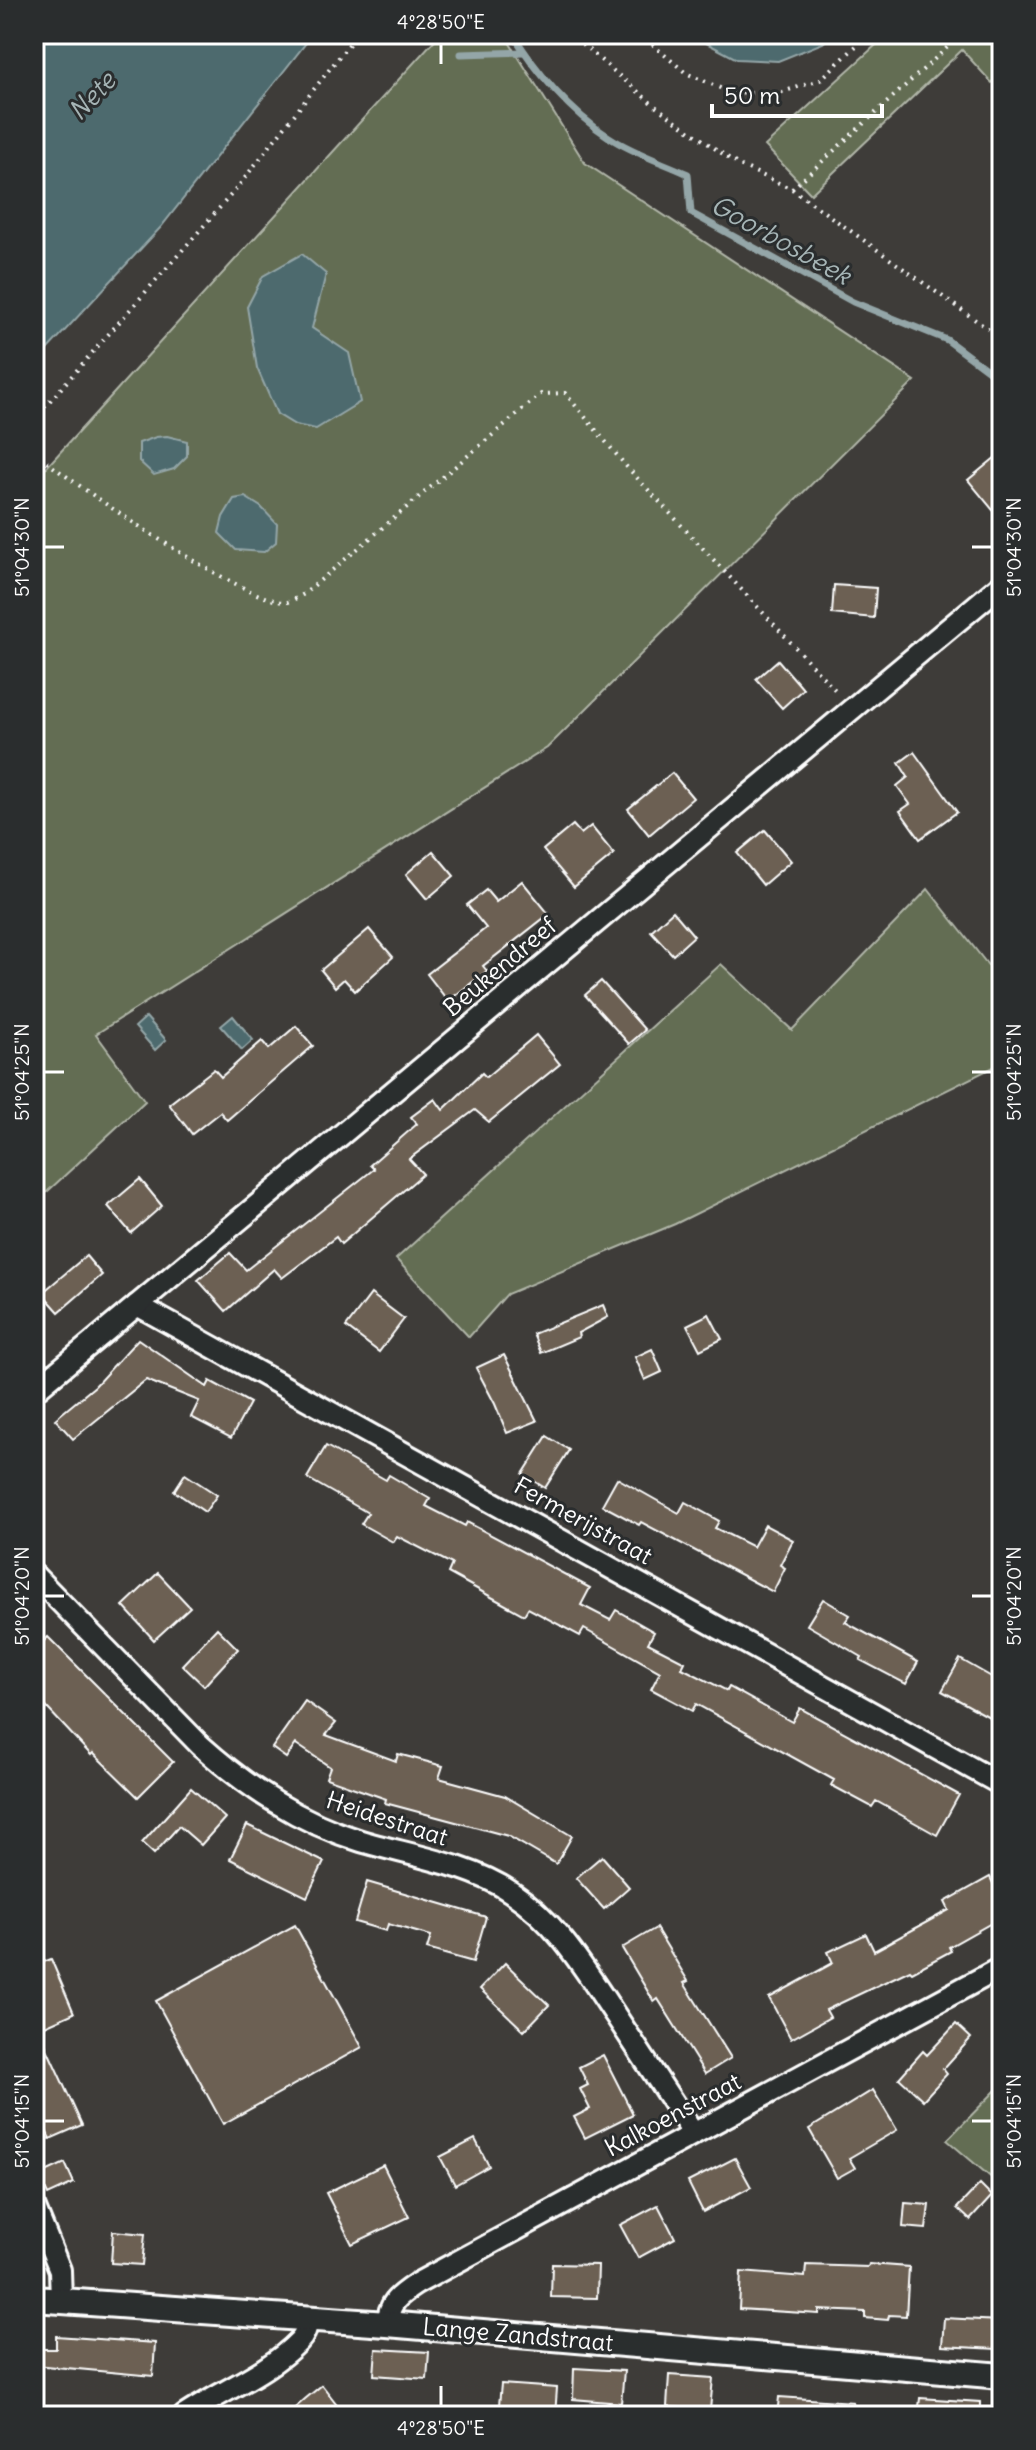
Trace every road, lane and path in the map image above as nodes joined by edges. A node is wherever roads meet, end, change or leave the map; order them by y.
1 (357, 34) edge
2 (570, 34) edge
3 (640, 34) edge
4 (869, 34) edge
5 (962, 34) edge
6 (792, 189) junction
7 (1002, 339) edge
8 (34, 419) edge
9 (34, 452) edge
10 (1002, 584) edge
11 (853, 710) junction
12 (137, 1305) junction
13 (34, 1391) edge
14 (34, 1575) edge
15 (1002, 1785) edge
16 (1002, 1967) edge
17 (693, 2133) junction
18 (34, 2206) edge
19 (34, 2299) edge
20 (61, 2301) junction
21 (308, 2319) junction
22 (387, 2324) junction
23 (1002, 2376) edge
24 (184, 2416) edge

1 - 8 path
2 - 6 path
3 - 4 path
5 - 6 path
6 - 7 path
9 - 11 path
10 - 11 street, Beukendreef
11 - 12 street, Beukendreef
12 - 13 street, Beukendreef
12 - 15 street, Fermerijstraat
14 - 17 street, Heidestraat
16 - 17 street, Kalkoenstraat
17 - 22 street, Kalkoenstraat
18 - 20 street
19 - 20 street, Lange Zandstraat
20 - 21 street, Lange Zandstraat
21 - 22 street, Lange Zandstraat
21 - 24 street
22 - 23 street, Lange Zandstraat

